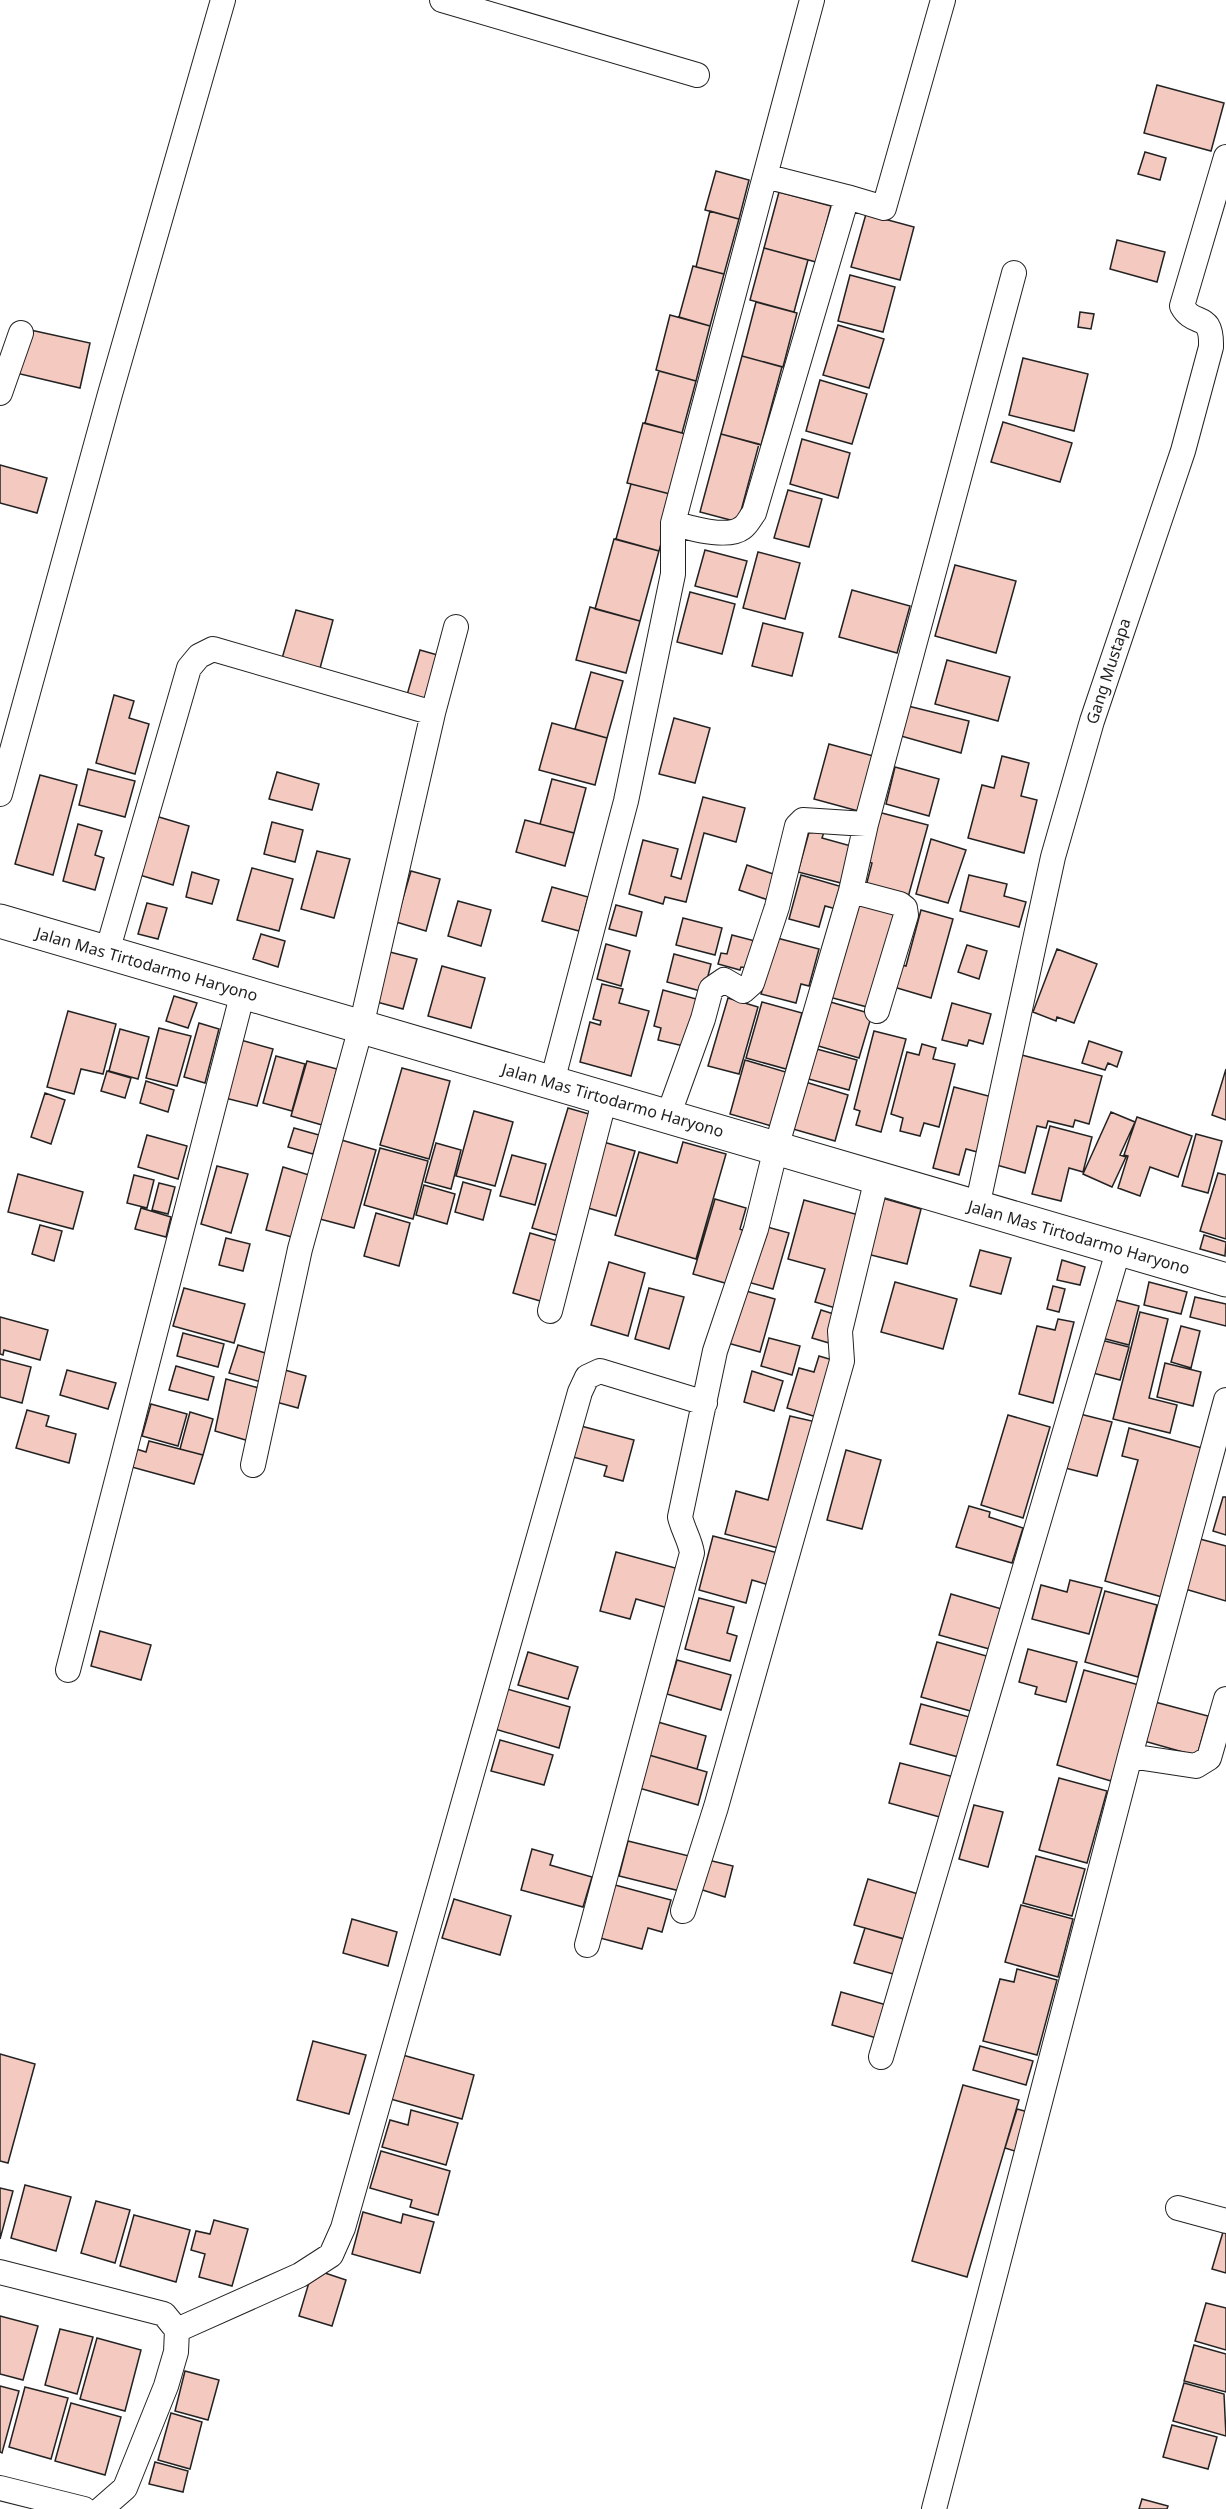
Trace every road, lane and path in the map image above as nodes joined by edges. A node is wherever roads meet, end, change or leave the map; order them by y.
1 (223, 0) edge
2 (442, 0) edge
3 (812, 0) edge
4 (943, 0) edge
5 (697, 75) dead end
6 (1226, 157) edge
7 (765, 176) junction
8 (847, 197) junction
9 (1014, 273) dead end
10 (21, 333) dead end
11 (0, 393) edge
12 (673, 523) junction
13 (456, 627) dead end
14 (433, 713) junction
15 (0, 794) edge
16 (866, 825) junction
17 (851, 891) junction
18 (0, 921) edge
19 (107, 952) junction
20 (243, 992) junction
21 (877, 1011) dead end
22 (361, 1027) junction
23 (552, 1082) junction
24 (605, 1098) junction
25 (668, 1116) junction
26 (776, 1148) junction
27 (877, 1178) junction
28 (977, 1207) junction
29 (1119, 1248) junction
30 (1226, 1280) edge
31 (550, 1311) dead end
32 (1226, 1400) edge
33 (705, 1403) junction
34 (253, 1465) dead end
35 (68, 1670) dead end
36 (1226, 1699) edge
37 (1130, 1756) junction
38 (683, 1911) dead end
39 (587, 1945) dead end
40 (881, 2057) dead end
41 (1178, 2208) dead end
42 (1226, 2221) edge
43 (0, 2272) edge
44 (177, 2330) junction
45 (0, 2488) edge
46 (84, 2509) edge
47 (101, 2509) edge
48 (934, 2509) edge

1 - 15 street
2 - 5 street
3 - 7 street
4 - 8 street
6 - 28 street, Gang Mustapa
7 - 8 street
7 - 12 street
8 - 12 street
9 - 16 street
10 - 11 street
12 - 23 street
13 - 14 street
14 - 19 street
14 - 22 street
16 - 17 street
16 - 25 street
17 - 21 street
17 - 26 street
18 - 19 street, Jalan Mas Tirtodarmo Haryono
19 - 20 street, Jalan Mas Tirtodarmo Haryono
20 - 22 street, Jalan Mas Tirtodarmo Haryono
20 - 35 street
22 - 23 street, Jalan Mas Tirtodarmo Haryono
22 - 34 street
23 - 24 street, Jalan Mas Tirtodarmo Haryono
24 - 25 street, Jalan Mas Tirtodarmo Haryono
24 - 31 street
25 - 26 street, Jalan Mas Tirtodarmo Haryono
26 - 27 street, Jalan Mas Tirtodarmo Haryono
26 - 33 street
27 - 28 street, Jalan Mas Tirtodarmo Haryono
27 - 38 street
28 - 29 street, Jalan Mas Tirtodarmo Haryono
29 - 30 street, Jalan Mas Tirtodarmo Haryono
29 - 40 street
32 - 37 street
33 - 39 street
33 - 44 street
36 - 37 street
37 - 48 street
41 - 42 street
43 - 44 street
44 - 47 street
45 - 46 street

